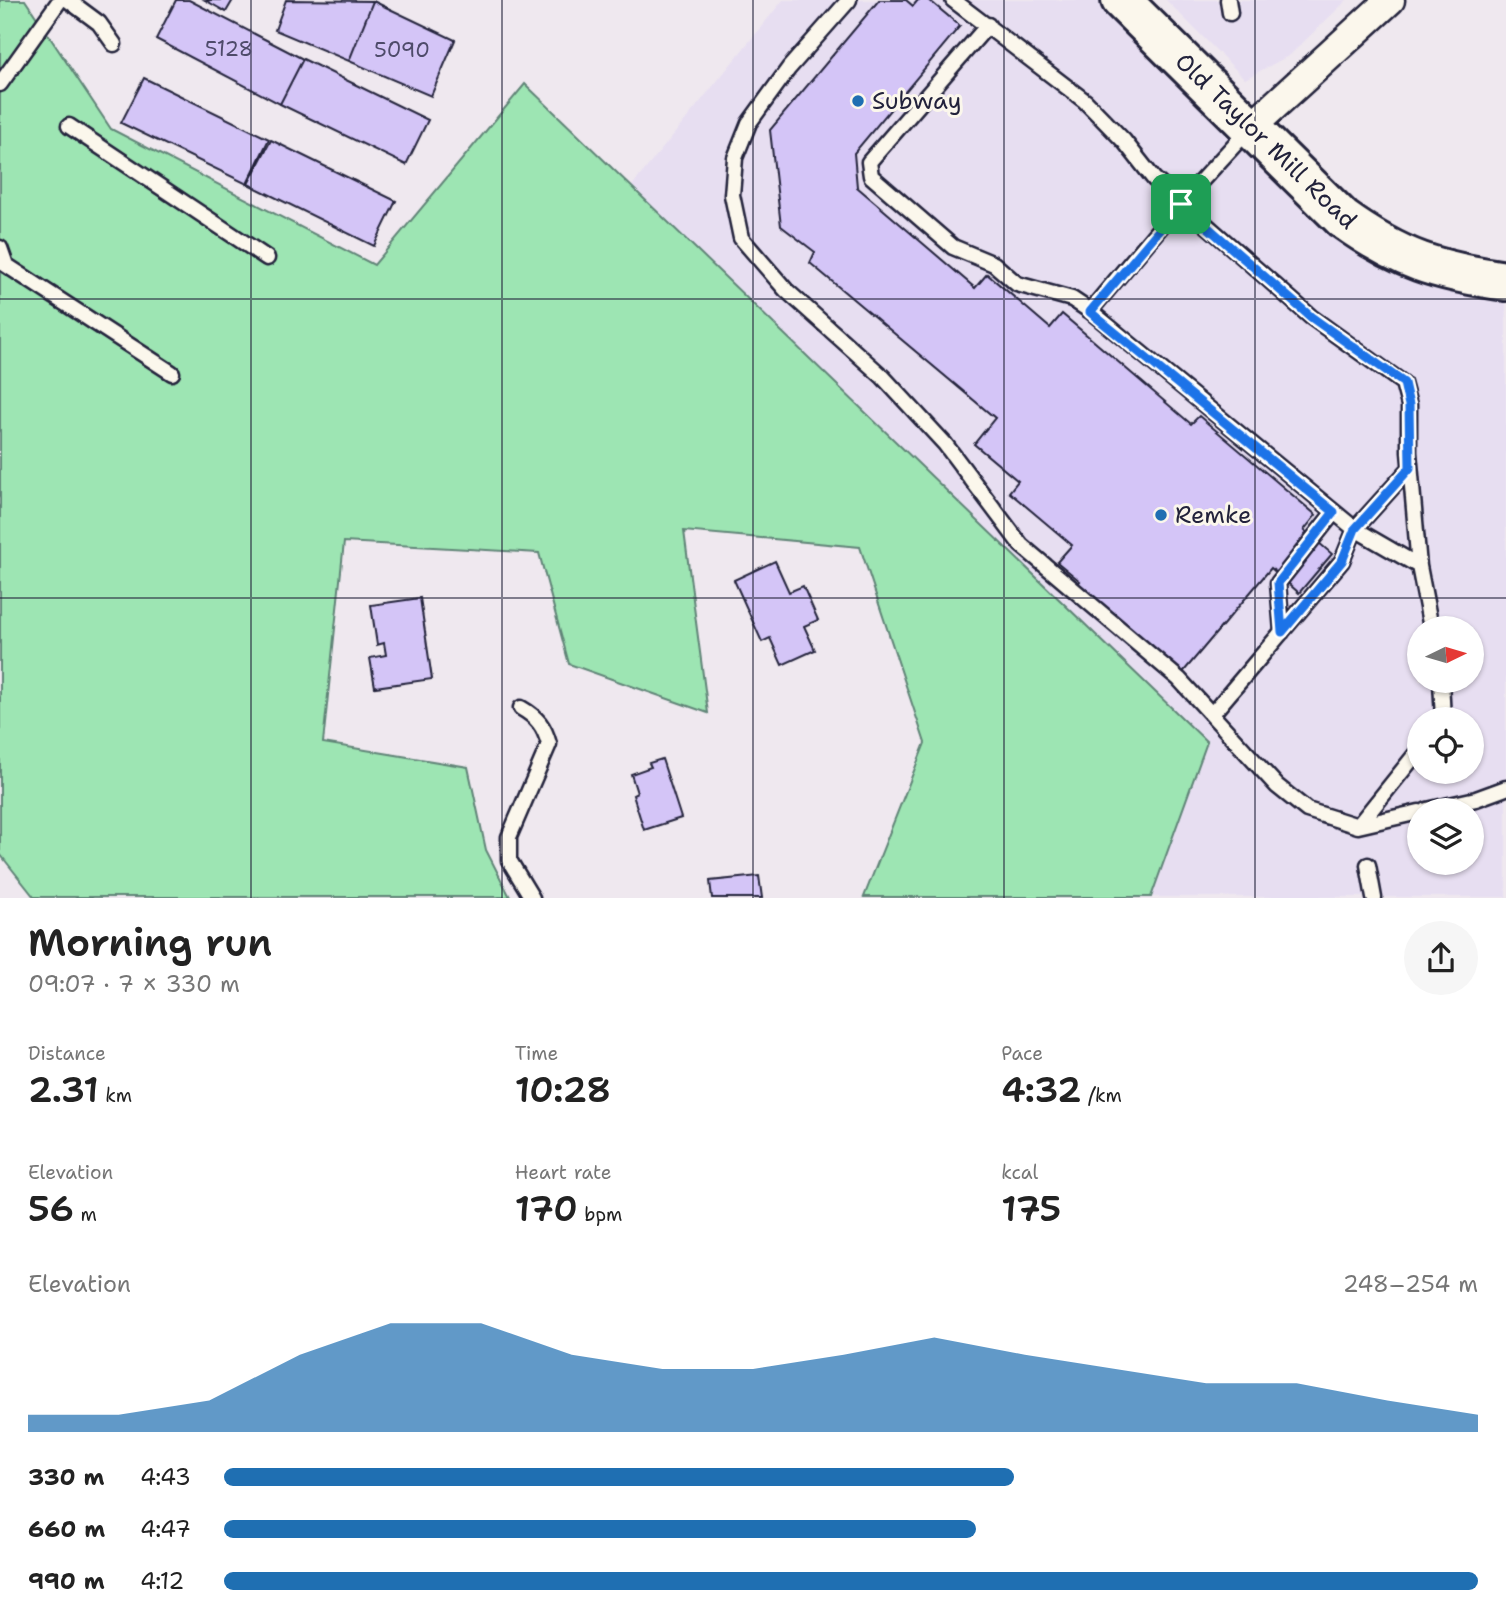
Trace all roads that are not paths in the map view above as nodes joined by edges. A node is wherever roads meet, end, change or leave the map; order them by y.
1 (60, 0) edge
2 (68, 0) edge
3 (849, 0) edge
4 (953, 0) edge
5 (1121, 0) edge
6 (1390, 0) edge
7 (988, 25) junction
8 (114, 44) dead end
9 (0, 85) edge
10 (69, 126) dead end
11 (1251, 127) junction
12 (1181, 204) junction
13 (0, 248) edge
14 (267, 258) dead end
15 (1506, 281) edge
16 (1090, 312) junction
17 (172, 373) dead end
18 (1410, 468) junction
19 (1334, 512) junction
20 (1355, 529) junction
21 (1419, 566) junction
22 (1429, 616) edge
23 (1282, 632) junction
24 (521, 708) dead end
25 (1212, 714) junction
26 (1407, 765) edge
27 (1506, 788) edge
28 (1479, 798) edge
29 (1407, 815) edge
30 (1359, 826) junction
31 (1368, 865) dead end
32 (532, 898) edge
33 (1374, 898) edge

1 - 9 lane
2 - 8 lane
3 - 25 lane
4 - 7 lane
5 - 11 street, Old Taylor Mill Road
6 - 11 street
7 - 12 lane
7 - 16 lane
10 - 14 lane
11 - 12 lane
11 - 15 street, Old Taylor Mill Road
12 - 16 lane
12 - 18 lane
13 - 17 lane
16 - 19 lane
18 - 20 lane
18 - 21 lane
19 - 20 lane
19 - 23 lane
20 - 21 lane
20 - 23 lane
21 - 22 lane
23 - 25 lane
24 - 32 lane
25 - 30 lane
26 - 30 lane
27 - 28 lane
29 - 30 lane
31 - 33 lane

